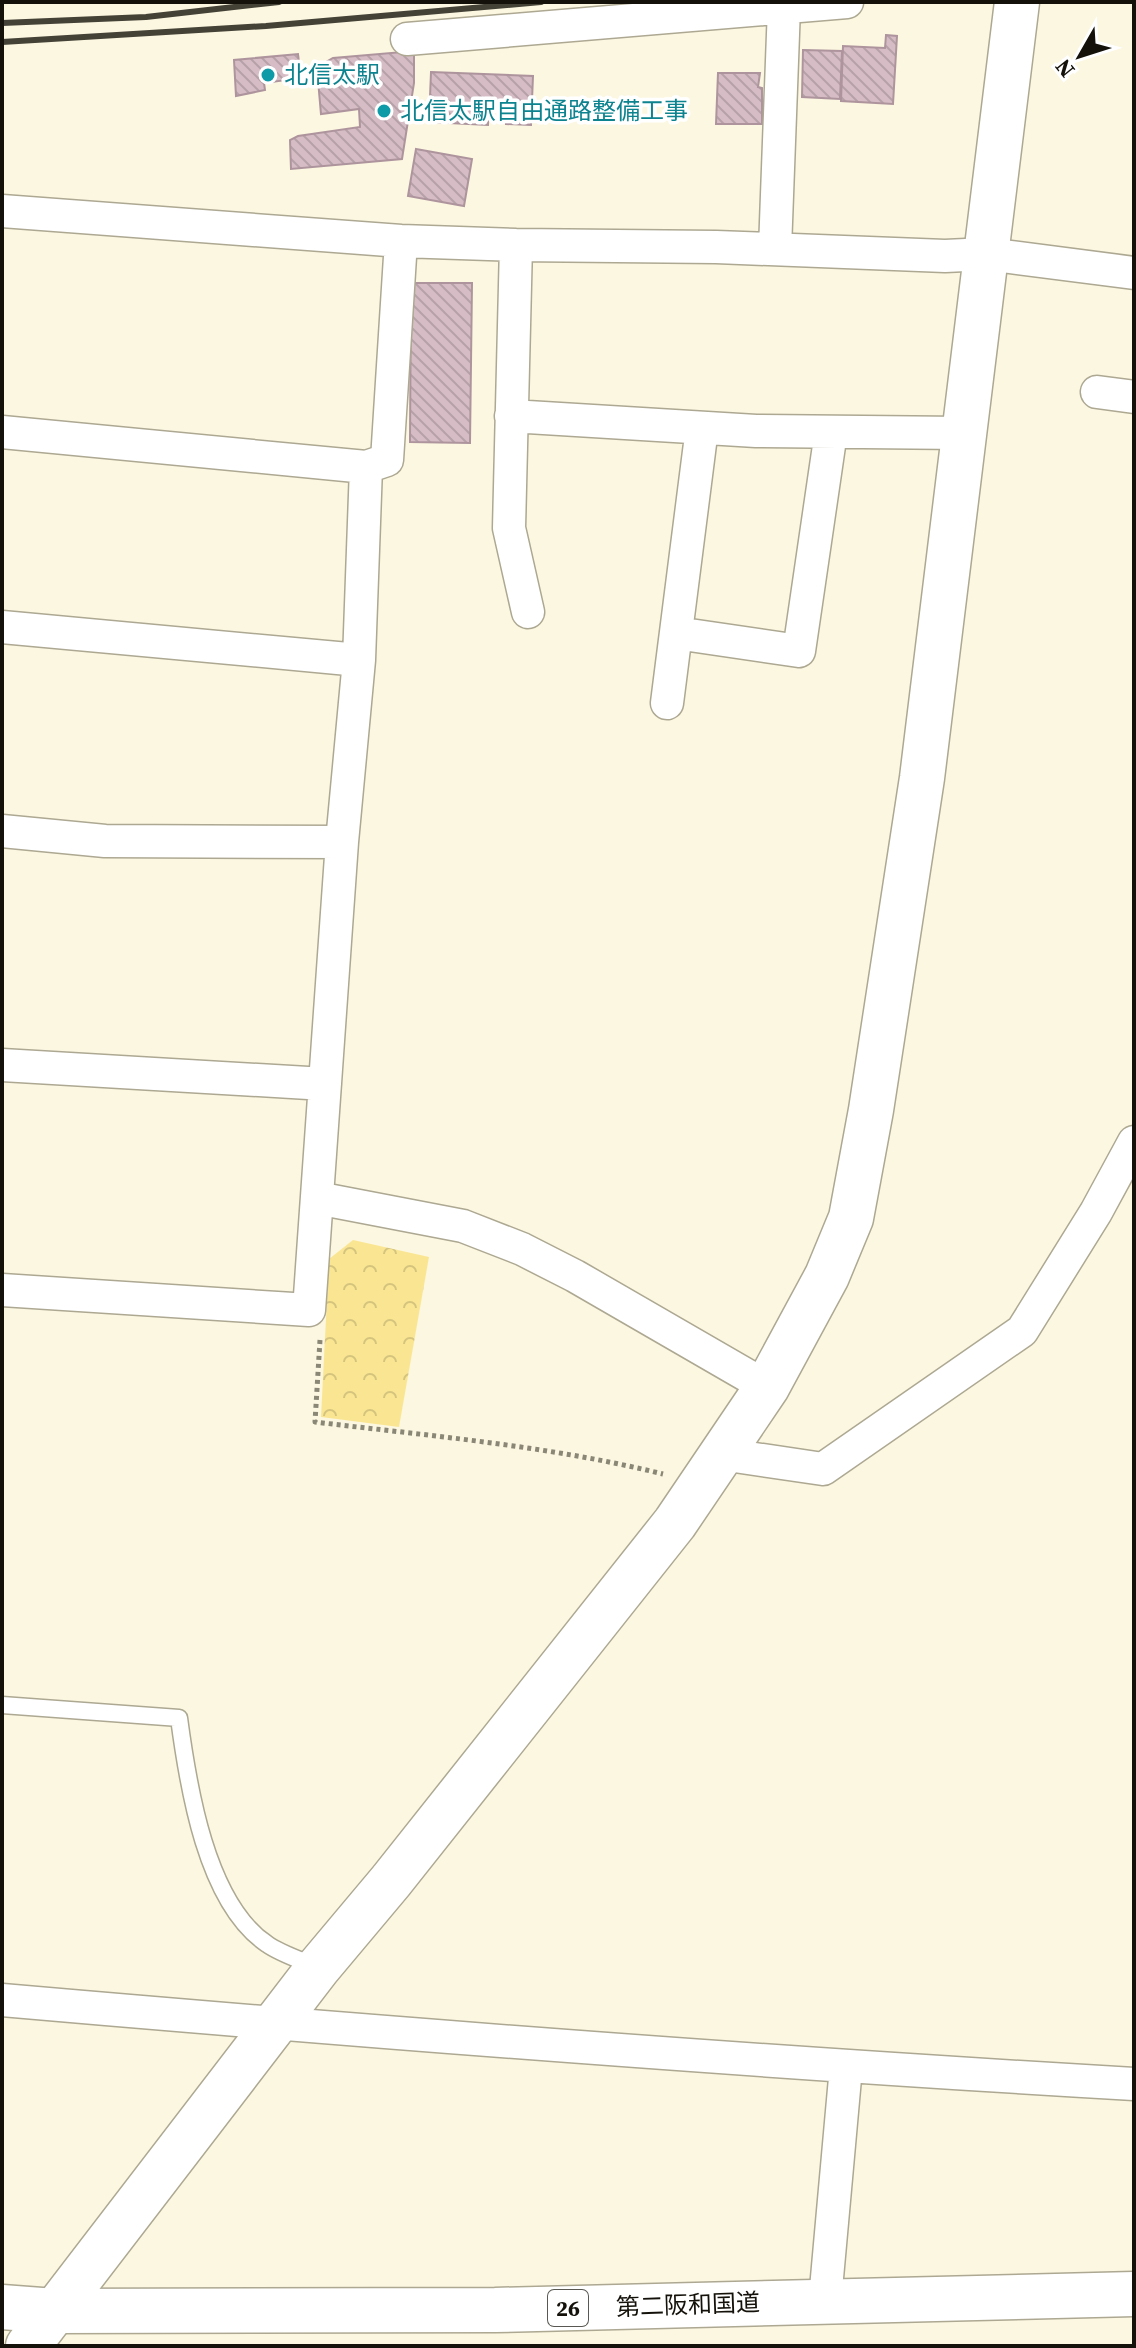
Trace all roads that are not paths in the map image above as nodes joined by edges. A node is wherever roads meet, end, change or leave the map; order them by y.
1 (847, 2) edge
2 (1017, 2) edge
3 (784, 7) junction
4 (407, 39) dead end
5 (2, 211) edge
6 (401, 241) junction
7 (516, 245) junction
8 (775, 249) junction
9 (987, 254) junction
10 (1134, 273) edge
11 (1097, 392) dead end
12 (1134, 397) edge
13 (511, 416) junction
14 (702, 428) junction
15 (2, 432) edge
16 (831, 432) junction
17 (963, 433) junction
18 (366, 467) junction
19 (528, 612) dead end
20 (2, 627) edge
21 (676, 633) junction
22 (359, 660) junction
23 (667, 703) dead end
24 (2, 831) edge
25 (342, 842) junction
26 (2, 1065) edge
27 (325, 1084) junction
28 (1134, 1142) edge
29 (317, 1198) junction
30 (2, 1290) edge
31 (767, 1387) junction
32 (711, 1469) junction
33 (2, 1705) edge
34 (318, 1968) junction
35 (2, 2000) edge
36 (275, 2024) junction
37 (846, 2067) junction
38 (1134, 2084) edge
39 (1134, 2294) edge
40 (825, 2300) junction
41 (2, 2307) edge
42 (55, 2311) junction
43 (28, 2346) edge

1 - 3 street
2 - 9 main road
3 - 4 street
3 - 8 street
5 - 6 street
6 - 7 street
6 - 18 street
7 - 8 street
7 - 13 street
8 - 9 street
9 - 10 street
9 - 17 main road
11 - 12 street
13 - 14 street
13 - 19 street
14 - 16 street
14 - 21 street
15 - 18 street
16 - 17 street
16 - 21 street
17 - 31 main road
18 - 22 street
20 - 22 street
21 - 23 street
22 - 25 street
24 - 25 street
25 - 27 street
26 - 27 street
27 - 29 street
28 - 32 street
29 - 30 street
29 - 31 street
31 - 32 main road
32 - 34 main road
33 - 34 lane
34 - 36 main road
35 - 36 street
36 - 37 street
36 - 42 main road
37 - 38 street
37 - 40 street
39 - 40 main road, 第二阪和国道 / 26
40 - 42 main road, 第二阪和国道 / 26
41 - 42 main road, 第二阪和国道 / 26
42 - 43 main road

